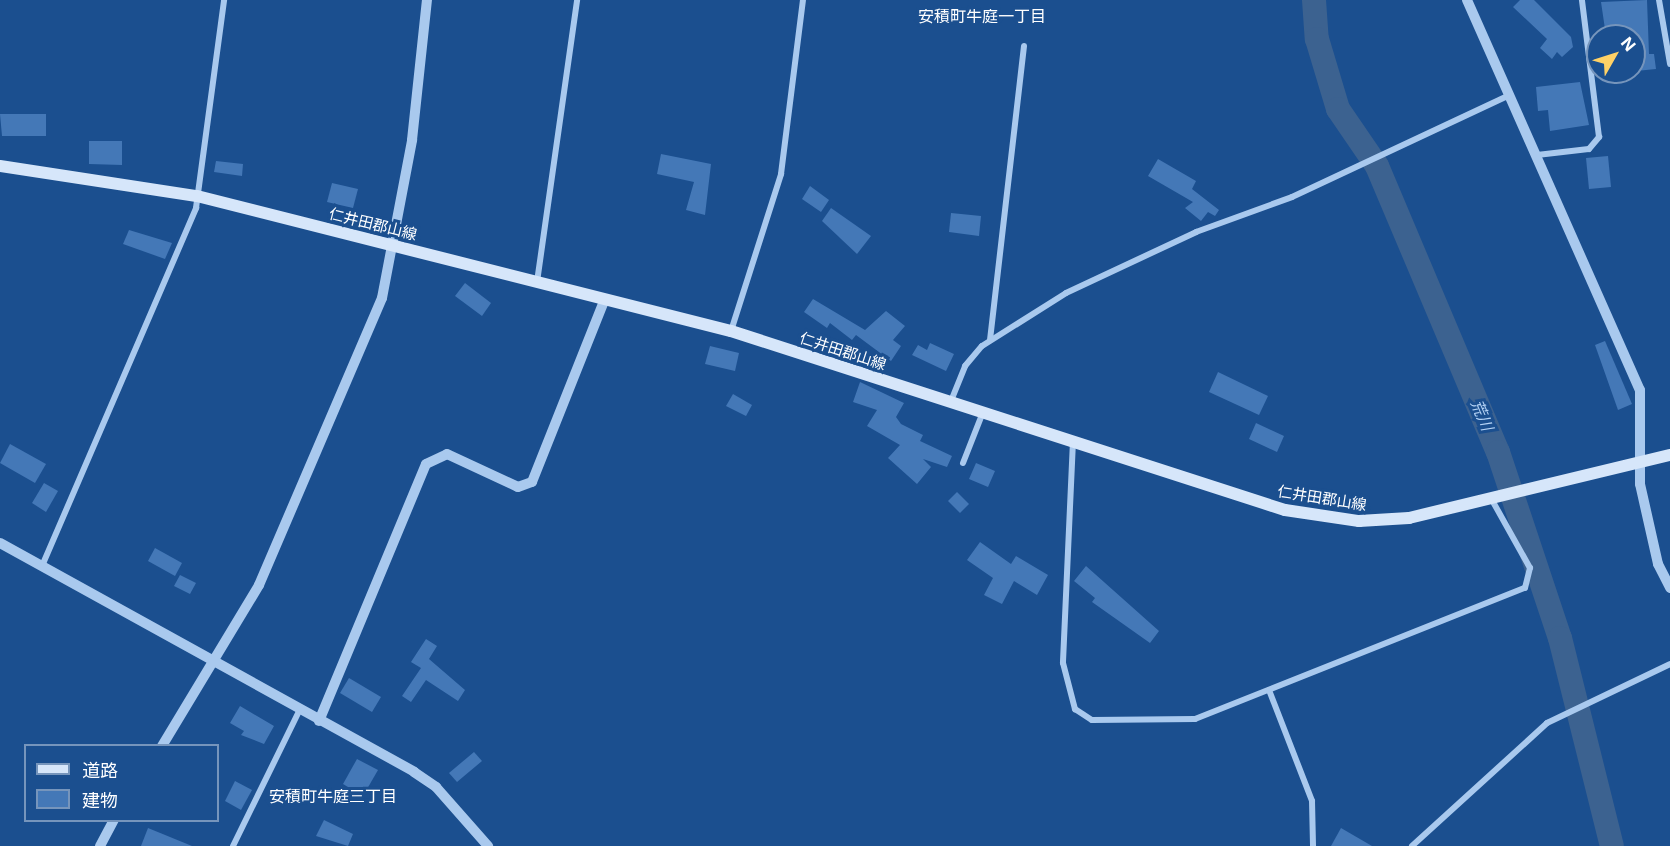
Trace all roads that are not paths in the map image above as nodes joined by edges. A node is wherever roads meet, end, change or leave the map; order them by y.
1 (224, 0) edge
2 (427, 0) edge
3 (577, 0) edge
4 (803, 0) edge
5 (1467, 0) edge
6 (1582, 0) edge
7 (1659, 0) edge
8 (1024, 46) dead end
9 (1670, 64) edge
10 (1510, 94) junction
11 (1537, 155) junction
12 (0, 166) edge
13 (197, 196) junction
14 (393, 244) junction
15 (537, 284) junction
16 (604, 301) junction
17 (731, 331) junction
18 (990, 340) junction
19 (951, 400) junction
20 (983, 411) junction
21 (1073, 440) junction
22 (1670, 455) edge
23 (963, 463) dead end
24 (1640, 464) junction
25 (1492, 500) junction
26 (0, 543) edge
27 (42, 566) junction
28 (1670, 588) edge
29 (215, 663) junction
30 (1670, 664) edge
31 (1269, 690) junction
32 (299, 711) junction
33 (319, 721) junction
34 (163, 744) edge
35 (113, 822) edge
36 (100, 846) edge
37 (232, 846) edge
38 (488, 846) edge
39 (1313, 846) edge
40 (1412, 846) edge

1 - 13 street
2 - 14 street
3 - 15 street
4 - 17 street
5 - 10 street
6 - 11 street
7 - 9 street
8 - 18 street
10 - 11 street
10 - 18 street
11 - 24 street
12 - 13 main road, 仁井田郡山線
13 - 14 main road, 仁井田郡山線
13 - 27 street
14 - 15 main road, 仁井田郡山線
14 - 29 street
15 - 16 main road, 仁井田郡山線
16 - 17 main road, 仁井田郡山線
16 - 33 street
17 - 19 main road, 仁井田郡山線
18 - 19 street
19 - 20 main road, 仁井田郡山線
20 - 21 main road, 仁井田郡山線
20 - 23 street
21 - 25 main road, 仁井田郡山線
21 - 31 street
22 - 24 main road, 仁井田郡山線
24 - 25 main road, 仁井田郡山線
24 - 28 street
25 - 31 street
26 - 27 street
27 - 29 street
29 - 32 street
29 - 34 street
30 - 40 street
31 - 39 street
32 - 33 street
32 - 37 street
33 - 38 street
35 - 36 street

